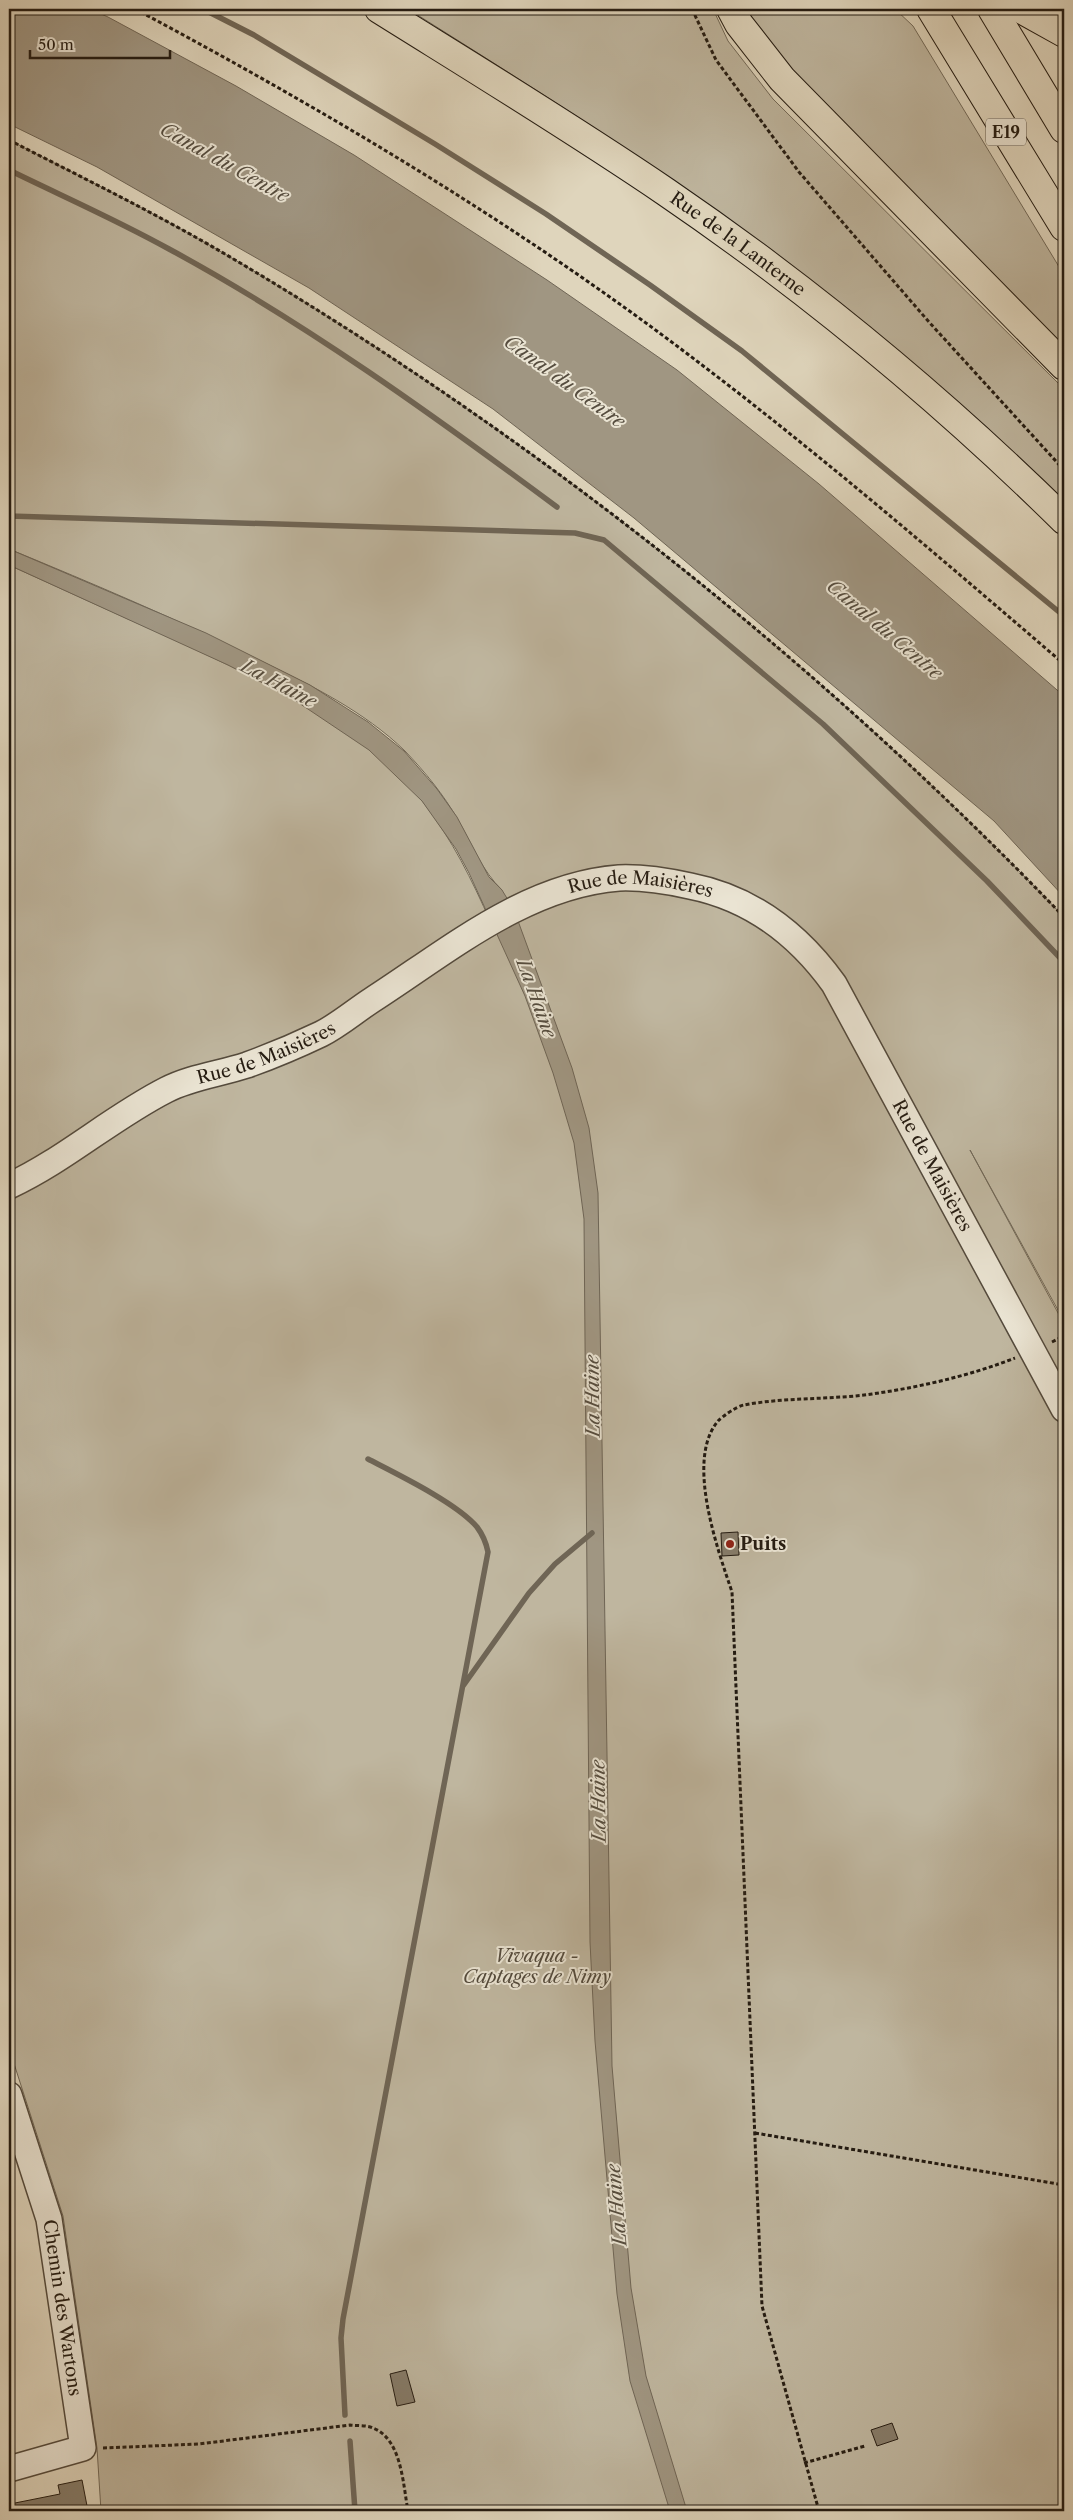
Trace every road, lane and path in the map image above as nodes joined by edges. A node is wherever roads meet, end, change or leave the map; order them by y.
1 (135, 9) edge
2 (379, 9) edge
3 (692, 9) edge
4 (732, 9) edge
5 (931, 9) edge
6 (992, 9) edge
7 (1035, 11) edge
8 (1064, 33) edge
9 (1064, 129) edge
10 (9, 140) edge
11 (1064, 226) edge
12 (1064, 366) edge
13 (1064, 470) edge
14 (1064, 520) edge
15 (1064, 664) edge
16 (1064, 917) edge
17 (9, 1186) edge
18 (1064, 1336) edge
19 (1033, 1351) junction
20 (1064, 1409) edge
21 (9, 2095) edge
22 (755, 2132) junction
23 (1064, 2185) edge
24 (865, 2446) dead end
25 (83, 2448) junction
26 (804, 2463) junction
27 (9, 2469) edge
28 (408, 2511) edge
29 (819, 2511) edge

1 - 15 path
2 - 14 main road, Rue de la Lanterne
3 - 13 path
4 - 12 main road
5 - 11 main road, E19
6 - 9 main road
7 - 8 main road
10 - 16 path
17 - 19 street, Rue de Maisières
18 - 19 path
19 - 20 street, Rue de Maisières
19 - 22 path
21 - 25 street, Chemin des Wartons
22 - 23 path
22 - 26 path
24 - 26 path
25 - 27 street
25 - 28 path
26 - 29 path

